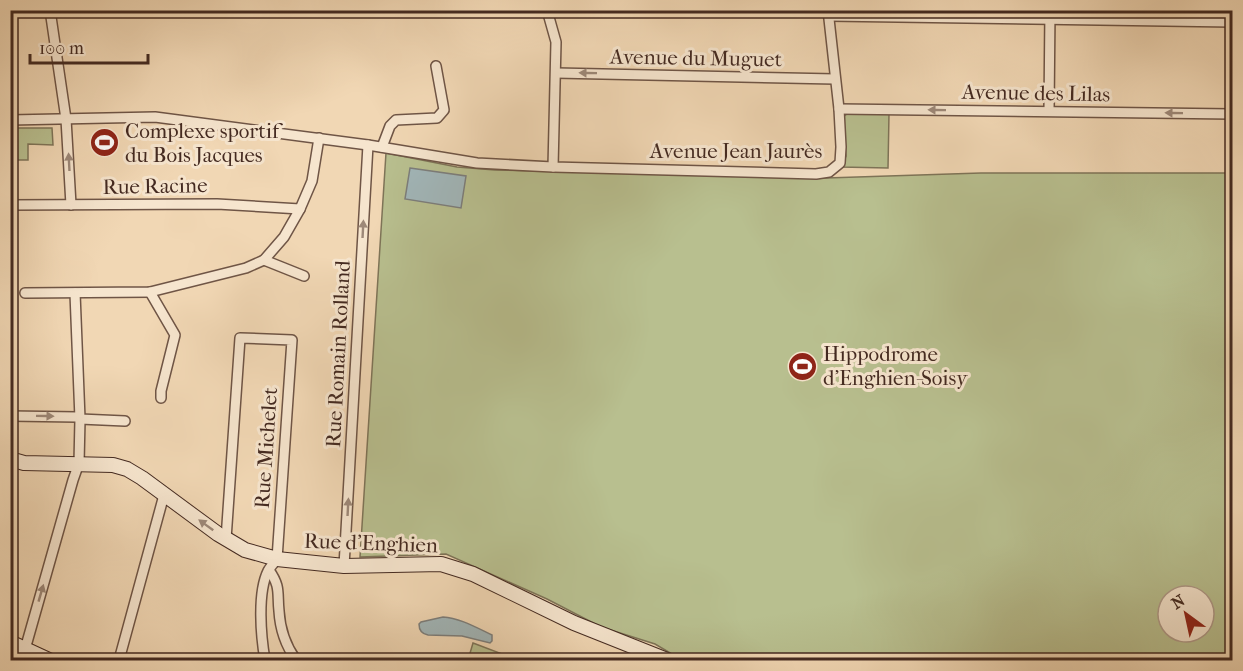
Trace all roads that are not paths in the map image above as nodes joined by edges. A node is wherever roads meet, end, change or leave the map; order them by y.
1 (50, 10) edge
2 (547, 10) edge
3 (829, 13) edge
4 (1050, 15) edge
5 (1233, 22) edge
6 (436, 66) dead end
7 (556, 73) junction
8 (835, 79) junction
9 (839, 109) junction
10 (1049, 111) junction
11 (1233, 114) edge
12 (66, 119) junction
13 (10, 120) edge
14 (319, 138) junction
15 (368, 145) junction
16 (382, 147) junction
17 (553, 167) junction
18 (10, 205) edge
19 (71, 205) junction
20 (300, 209) junction
21 (264, 260) junction
22 (304, 276) dead end
23 (150, 292) junction
24 (25, 293) dead end
25 (75, 293) junction
26 (161, 398) dead end
27 (10, 416) edge
28 (80, 419) junction
29 (125, 421) dead end
30 (10, 459) edge
31 (80, 463) junction
32 (164, 495) junction
33 (226, 539) junction
34 (273, 565) junction
35 (344, 566) junction
36 (10, 642) edge
37 (24, 655) edge
38 (49, 660) edge
39 (119, 660) edge
40 (265, 660) edge
41 (296, 660) edge
42 (667, 660) edge

1 - 12 street
2 - 7 street
3 - 4 street
3 - 8 street, Avenue Jean Jaurès
4 - 5 street
4 - 10 street
6 - 16 street
8 -> 7 street, Avenue du Muguet
7 - 17 street
8 - 9 street, Avenue Jean Jaurès
10 -> 9 street, Avenue des Lilas
9 - 17 street, Avenue Jean Jaurès
11 -> 10 street, Avenue des Lilas
12 - 13 street, Avenue Jean Jaurès
12 - 14 street, Avenue Jean Jaurès
19 -> 12 street
14 - 15 street, Avenue Jean Jaurès
14 - 20 street
15 - 16 street, Avenue Jean Jaurès
35 -> 15 street, Rue Romain Rolland
16 - 17 street, Avenue Jean Jaurès
18 - 19 street, Rue Racine
19 - 20 street, Rue Racine
20 - 21 street
21 - 22 street
21 - 23 street
23 - 25 street
23 - 26 street
24 - 25 street
25 - 28 street
27 -> 28 street
28 - 29 street
28 - 31 street
30 - 31 street, Rue d'Enghien
31 - 32 street, Rue d'Enghien
37 -> 31 street
33 -> 32 street, Rue d'Enghien
32 - 39 street
33 - 34 street, Rue d'Enghien
33 - 34 street, Rue Michelet
34 - 35 street, Rue d'Enghien
34 - 40 street
34 - 41 street
35 - 42 street, Rue d'Enghien
36 - 37 street
37 - 38 street

